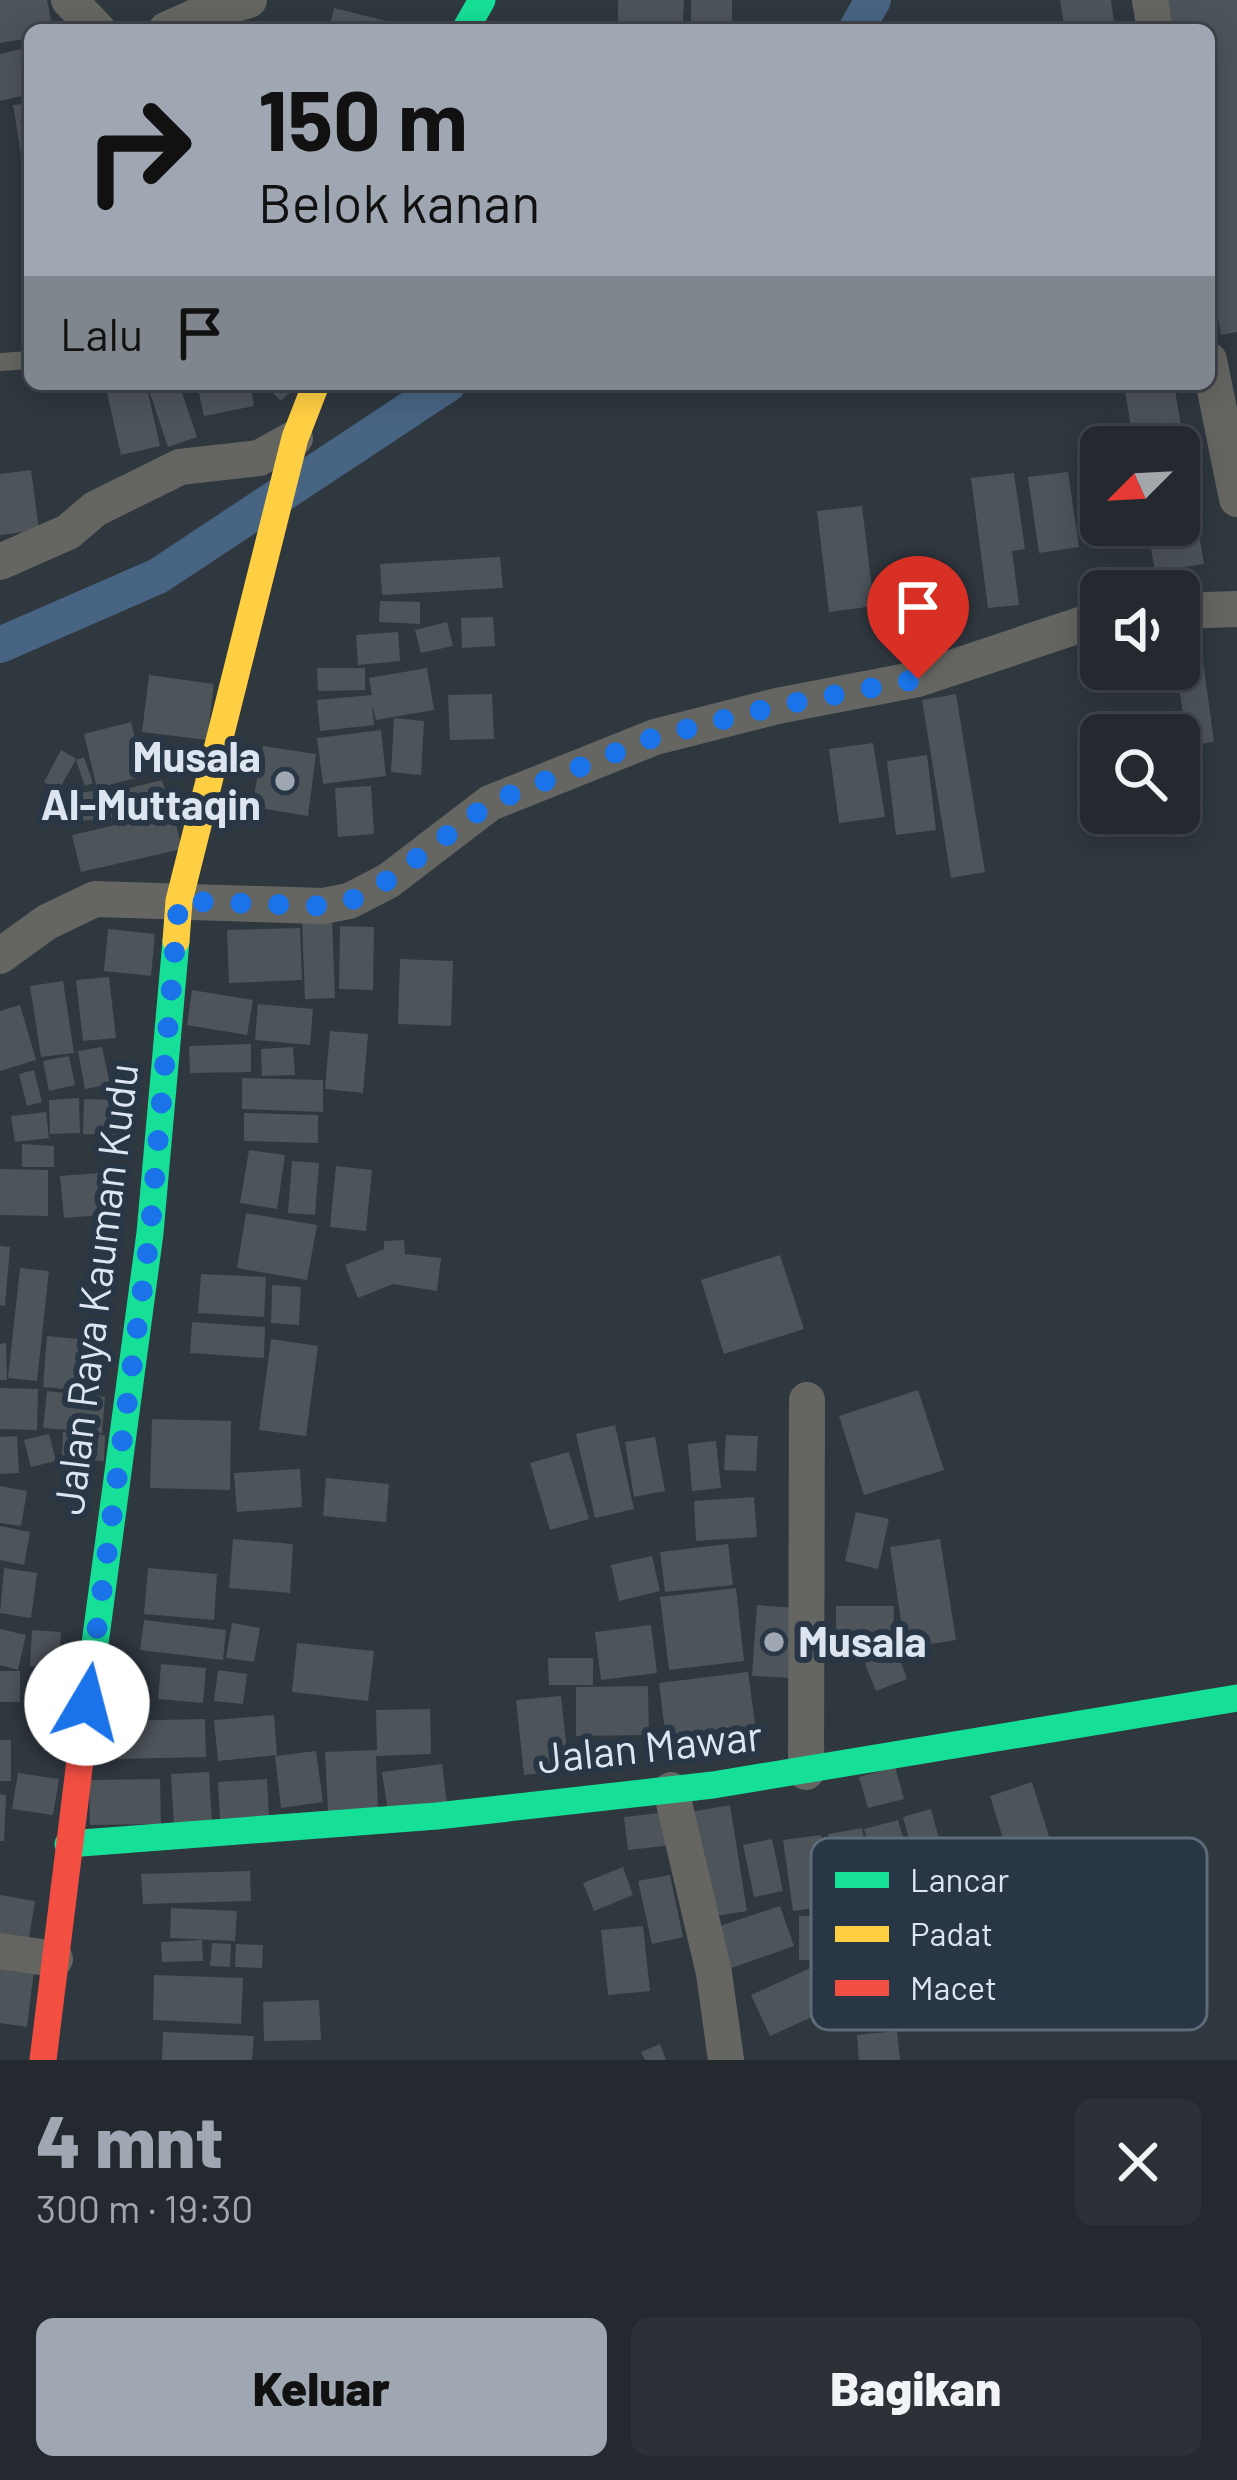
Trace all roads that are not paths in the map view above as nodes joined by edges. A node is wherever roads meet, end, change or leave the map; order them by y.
1 (69, 0) edge
2 (249, 0) edge
3 (92, 24) edge
4 (179, 24) edge
5 (1215, 387) edge
6 (314, 390) edge
7 (295, 438) junction
8 (1237, 499) edge
9 (0, 562) edge
10 (1237, 609) edge
11 (1200, 610) edge
12 (1080, 625) edge
13 (179, 901) junction
14 (0, 956) edge
15 (806, 1400) dead end
16 (1237, 1698) edge
17 (806, 1772) junction
18 (671, 1790) junction
19 (68, 1844) junction
20 (0, 1951) edge
21 (55, 1959) junction
22 (44, 2060) edge
23 (726, 2060) edge

1 - 3 street
2 - 4 street
5 - 8 street
6 - 7 street
7 - 9 street
7 - 13 street, Jalan Raya Kauman Kudu
10 - 11 street
12 - 13 street
13 - 14 street
13 - 19 street, Jalan Raya Kauman Kudu
15 - 17 street
16 - 17 street, Jalan Mawar
17 - 18 street, Jalan Mawar
18 - 19 street, Jalan Mawar
18 - 23 street
19 - 21 street, Jalan Raya Kauman Kudu
20 - 21 street
21 - 22 street, Jalan Raya Kauman Kudu

